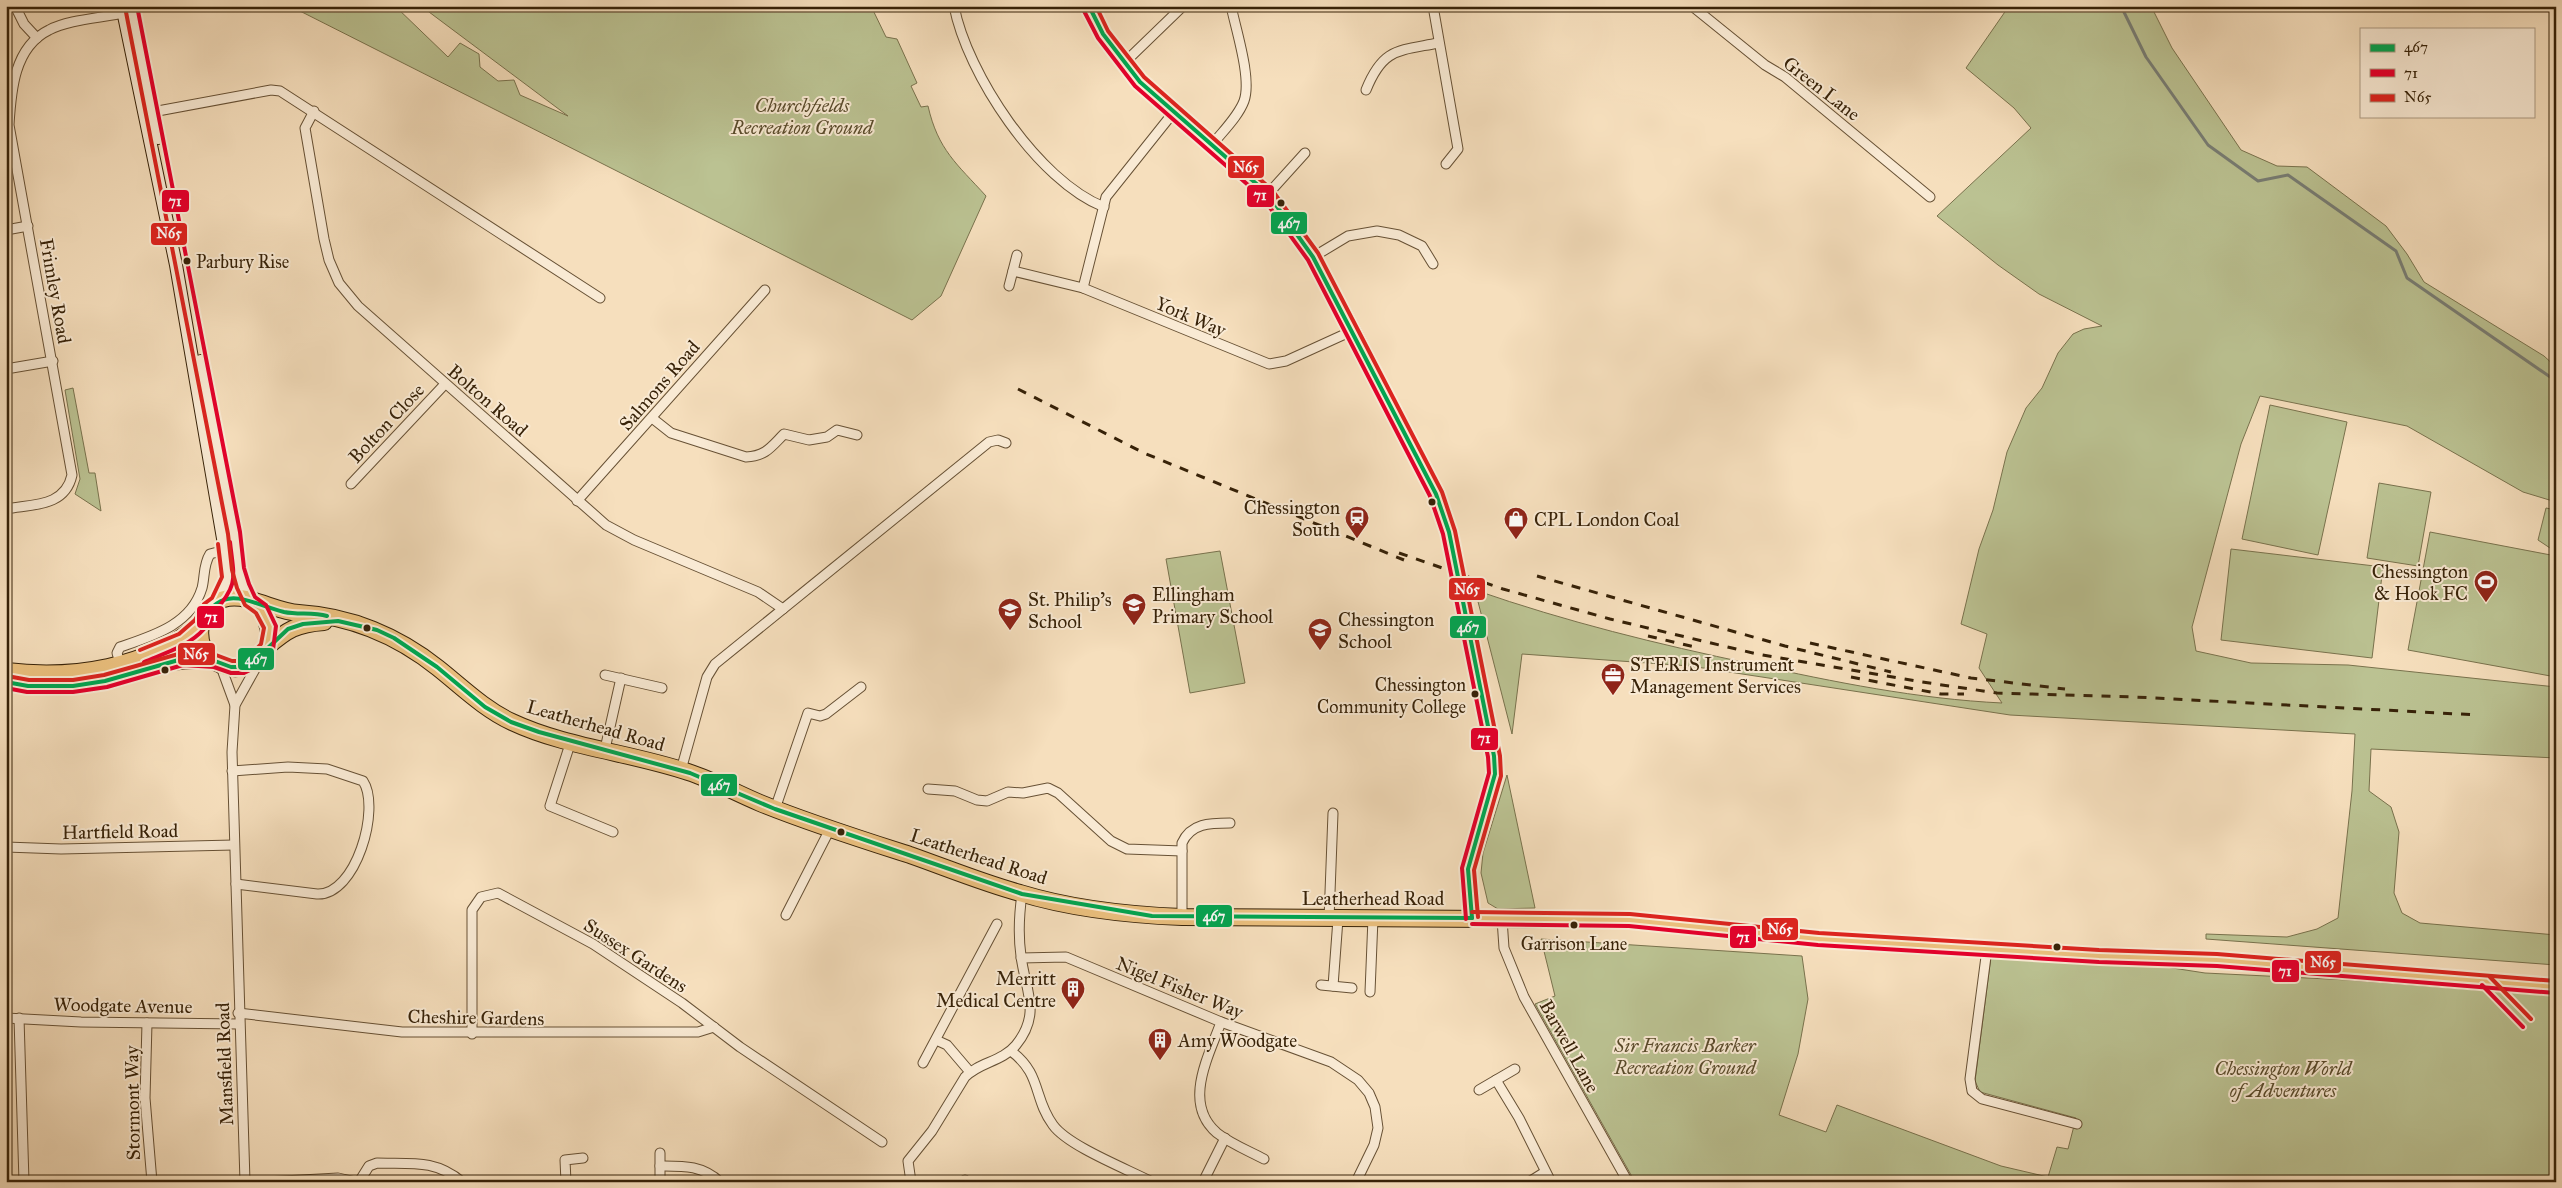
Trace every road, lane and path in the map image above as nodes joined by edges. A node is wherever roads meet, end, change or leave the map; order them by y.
1 (15, 6) edge
2 (954, 6) edge
3 (1089, 6) edge
4 (1183, 6) edge
5 (1232, 6) edge
6 (1433, 6) edge
7 (1692, 6) edge
8 (127, 9) edge
9 (37, 38) junction
10 (1438, 43) junction
11 (1122, 65) junction
12 (1366, 90) dead end
13 (314, 111) junction
14 (148, 113) junction
15 (1173, 113) junction
16 (1212, 145) junction
17 (1305, 153) dead end
18 (1446, 164) dead end
19 (1268, 194) junction
20 (1930, 197) dead end
21 (1104, 207) junction
22 (28, 226) junction
23 (6, 230) edge
24 (1017, 255) dead end
25 (1313, 257) junction
26 (1433, 264) dead end
27 (1013, 271) junction
28 (1009, 286) dead end
29 (1083, 288) junction
30 (765, 290) dead end
31 (600, 298) dead end
32 (1354, 330) junction
33 (53, 361) junction
34 (6, 369) edge
35 (445, 384) junction
36 (652, 418) junction
37 (857, 435) dead end
38 (1006, 443) dead end
39 (351, 484) dead end
40 (577, 501) junction
41 (6, 509) edge
42 (225, 550) junction
43 (251, 601) junction
44 (217, 602) junction
45 (783, 609) junction
46 (338, 620) junction
47 (200, 624) junction
48 (264, 651) junction
49 (120, 663) junction
50 (217, 663) junction
51 (6, 671) edge
52 (605, 674) dead end
53 (621, 678) junction
54 (6, 682) edge
55 (861, 687) dead end
56 (662, 688) dead end
57 (235, 705) junction
58 (571, 741) junction
59 (605, 749) junction
60 (681, 770) junction
61 (232, 771) junction
62 (928, 790) dead end
63 (775, 809) junction
64 (1333, 813) dead end
65 (1230, 823) dead end
66 (830, 829) junction
67 (613, 832) dead end
68 (234, 845) junction
69 (6, 847) edge
70 (1182, 851) junction
71 (236, 884) junction
72 (1022, 894) junction
73 (786, 915) dead end
74 (1182, 917) junction
75 (1373, 918) junction
76 (1472, 918) junction
77 (1333, 919) junction
78 (1502, 919) junction
79 (997, 924) dead end
80 (1987, 949) junction
81 (1021, 958) junction
82 (1320, 985) dead end
83 (1333, 986) junction
84 (2556, 987) edge
85 (1352, 988) dead end
86 (1370, 992) dead end
87 (238, 1014) junction
88 (6, 1018) edge
89 (19, 1018) junction
90 (1220, 1022) junction
91 (147, 1023) junction
92 (239, 1024) junction
93 (714, 1027) junction
94 (472, 1034) junction
95 (936, 1040) junction
96 (921, 1044) dead end
97 (930, 1049) junction
98 (1010, 1051) junction
99 (923, 1063) dead end
100 (1515, 1068) dead end
101 (970, 1072) junction
102 (1496, 1080) junction
103 (1479, 1090) dead end
104 (2077, 1124) dead end
105 (1225, 1138) junction
106 (882, 1142) dead end
107 (660, 1153) dead end
108 (583, 1158) dead end
109 (1264, 1159) dead end
110 (660, 1166) junction
111 (1545, 1172) junction
112 (660, 1180) dead end
113 (289, 1181) edge
114 (24, 1182) edge
115 (152, 1182) edge
116 (245, 1182) edge
117 (265, 1182) edge
118 (358, 1182) edge
119 (462, 1182) edge
120 (566, 1182) edge
121 (720, 1182) edge
122 (911, 1182) edge
123 (1152, 1182) edge
124 (1203, 1182) edge
125 (1356, 1182) edge
126 (1528, 1182) edge
127 (1551, 1182) edge
128 (1628, 1182) edge

1 - 9 street
2 - 21 street
3 - 11 street
4 - 11 street
5 - 16 street
6 - 10 street
7 - 20 street, Green Lane
8 - 9 street
8 - 14 street
9 - 22 street, Frimley Road
10 - 12 street
10 - 18 street
11 - 15 street
13 - 14 street
13 - 31 street
13 - 35 street, Bolton Road
14 - 42 street
14 - 43 street
15 - 16 street
15 - 21 street
16 - 19 street
17 - 19 street
19 - 25 street
21 - 29 street
22 - 23 street
22 - 33 street, Frimley Road
24 - 27 street
25 - 26 street
25 - 32 street
27 - 28 street
27 - 29 street, York Way
29 - 32 street, York Way
30 - 36 street, Salmons Road
32 - 76 street, bridge
33 - 34 street
33 - 41 street, Frimley Road
35 - 39 street, Bolton Close
35 - 40 street, Bolton Road
36 - 37 street
36 - 40 street, Salmons Road
38 - 45 street
40 - 45 street, Bolton Road
42 - 44 street
42 - 49 street
43 - 44 highway
43 - 46 highway, Leatherhead Road
43 - 48 highway
44 - 47 highway
45 - 60 street
46 - 48 highway
46 - 58 highway, Leatherhead Road
47 - 49 highway
47 - 50 highway
48 - 50 highway
48 - 57 street, Mansfield Road
49 - 51 highway
50 - 54 highway
50 - 57 street, Mansfield Road
52 - 53 street
53 - 56 street
53 - 59 street
55 - 63 street
57 - 61 street, Mansfield Road
58 - 59 highway, Leatherhead Road
58 - 67 street
59 - 60 highway, Leatherhead Road
60 - 63 highway, Leatherhead Road
61 - 68 street, Mansfield Road
61 - 71 street
62 - 70 street
63 - 66 highway, Leatherhead Road
64 - 77 street
65 - 70 street
66 - 72 highway, Leatherhead Road
66 - 73 street
68 - 69 street, Hartfield Road
68 - 71 street, Mansfield Road
70 - 74 street
71 - 87 street, Mansfield Road
72 - 74 highway, Leatherhead Road
72 - 81 street
74 - 77 highway, Leatherhead Road
75 - 76 highway, Leatherhead Road
75 - 77 highway, Leatherhead Road
75 - 86 street
76 - 78 highway, Leatherhead Road
77 - 83 street
78 - 80 highway, Leatherhead Road
78 - 128 street, Barwell Lane
79 - 95 street
80 - 84 highway, Leatherhead Road
80 - 104 street
81 - 90 street, Nigel Fisher Way
81 - 98 street
82 - 83 street
83 - 85 street
87 - 92 street, Mansfield Road
87 - 94 street, Cheshire Gardens
88 - 89 street, Woodgate Avenue
89 - 91 street, Woodgate Avenue
89 - 114 street
90 - 105 street
90 - 125 street, Nigel Fisher Way
91 - 92 street, Woodgate Avenue
91 - 115 street, Stormont Way
92 - 116 street, Mansfield Road
93 - 94 street, Cheshire Gardens
93 - 94 street, Sussex Gardens
93 - 106 street, Sussex Gardens
95 - 97 street
95 - 101 street
96 - 97 street
97 - 99 street
98 - 101 street
98 - 123 street
100 - 102 street
101 - 122 street
102 - 103 street
102 - 111 street
105 - 109 street
105 - 124 street
107 - 110 street
108 - 120 street
110 - 112 street
110 - 121 street
111 - 126 street
111 - 127 street
113 - 117 street
113 - 118 street
118 - 119 street

